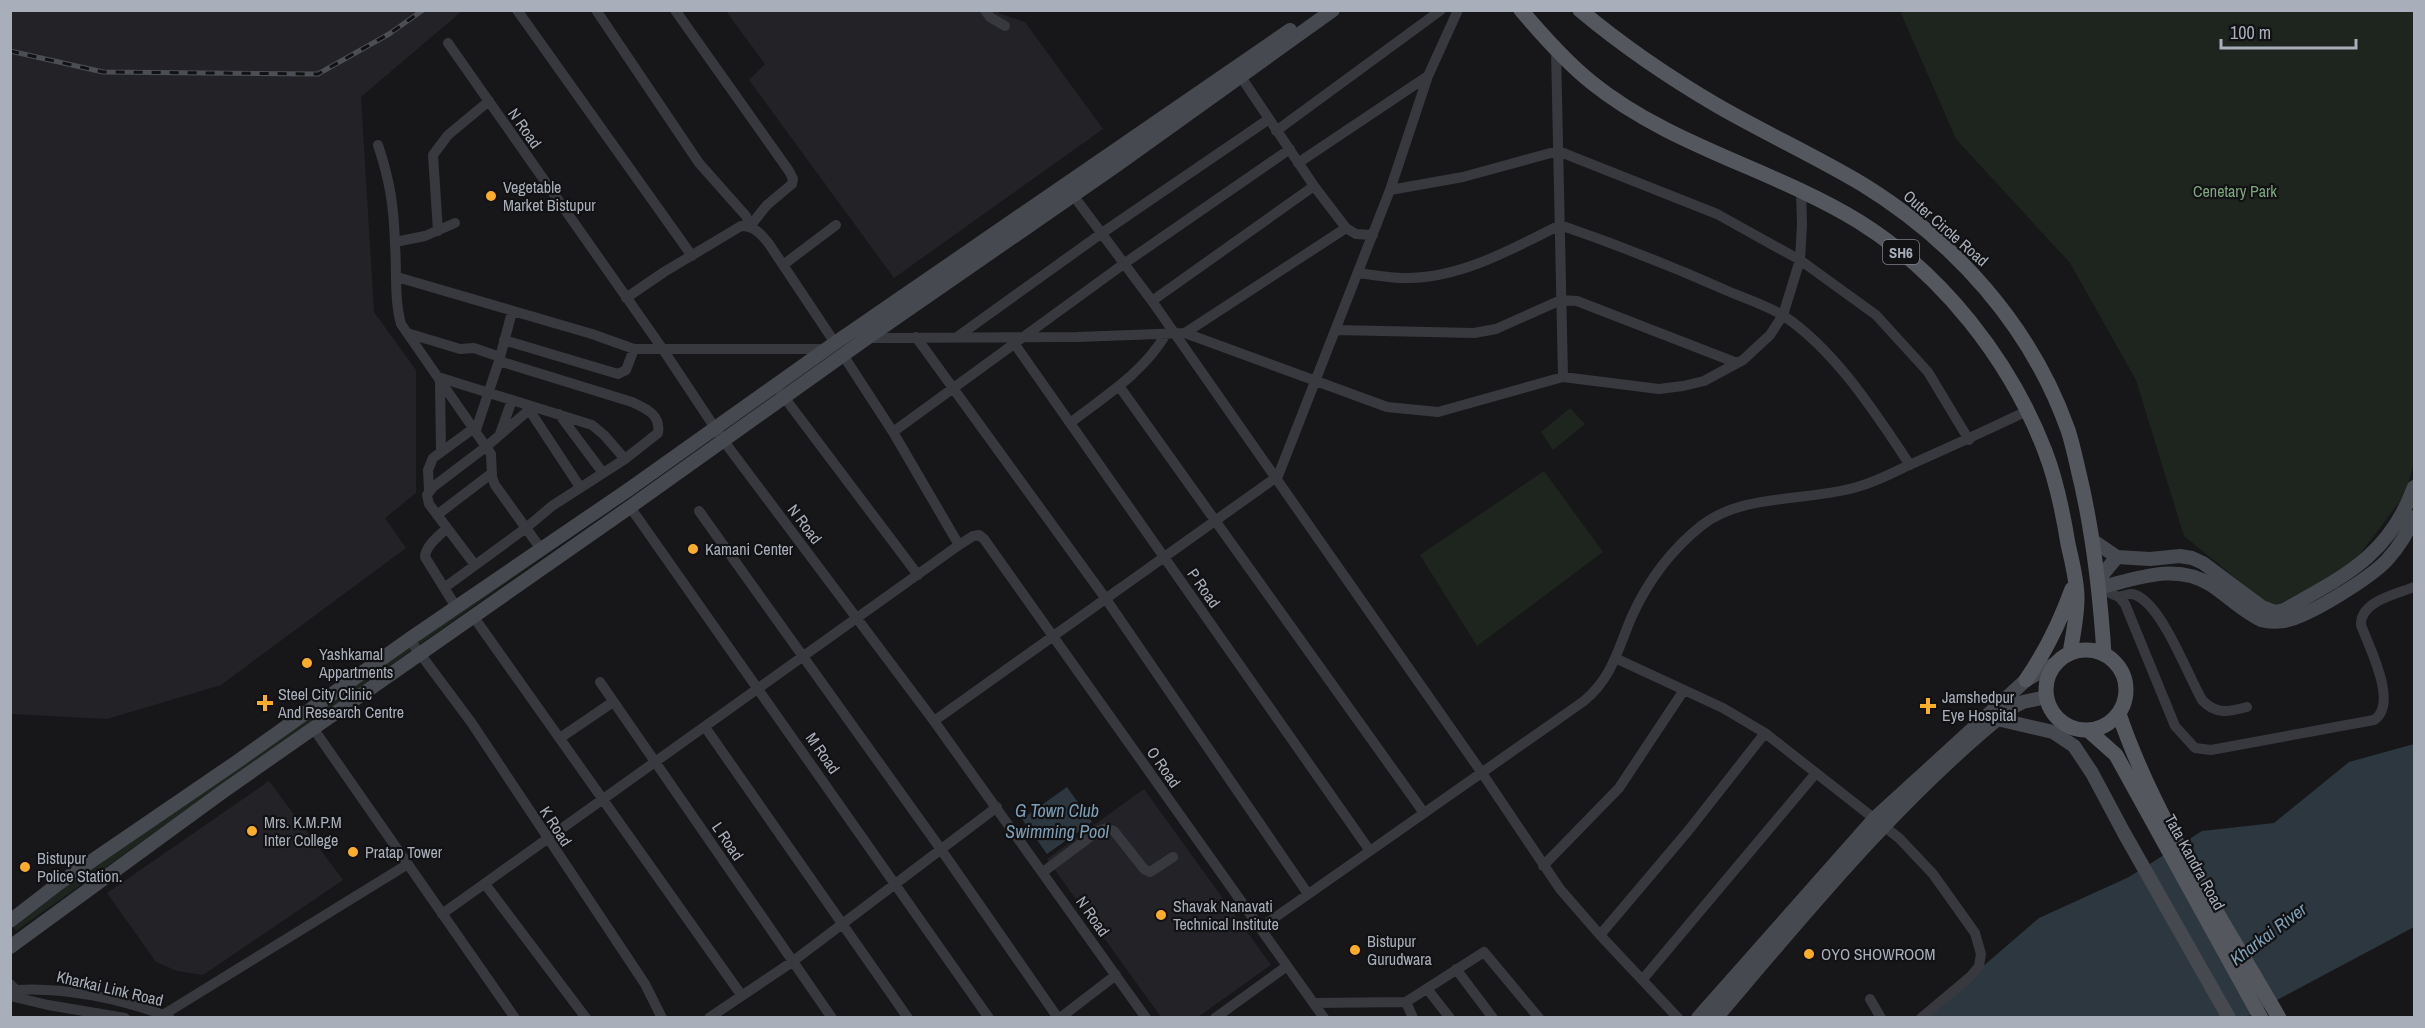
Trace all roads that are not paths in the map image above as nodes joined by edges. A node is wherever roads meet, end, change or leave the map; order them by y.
1 (517, 10) edge
2 (596, 10) edge
3 (675, 10) edge
4 (985, 10) edge
5 (1318, 10) edge
6 (1333, 10) edge
7 (1441, 10) edge
8 (1458, 10) edge
9 (1521, 10) edge
10 (1580, 10) edge
11 (1005, 26) dead end
12 (448, 43) dead end
13 (1556, 50) junction
14 (1238, 72) junction
15 (1428, 76) junction
16 (489, 101) junction
17 (1269, 119) junction
18 (1276, 131) junction
19 (378, 145) dead end
20 (1290, 149) junction
21 (1558, 151) junction
22 (1298, 164) junction
23 (1314, 186) junction
24 (1068, 189) junction
25 (1390, 190) junction
26 (1801, 190) junction
27 (455, 223) dead end
28 (836, 225) dead end
29 (1560, 225) junction
30 (750, 226) junction
31 (1346, 228) junction
32 (438, 231) junction
33 (1102, 233) junction
34 (1373, 235) junction
35 (395, 242) junction
36 (692, 256) junction
37 (1800, 260) junction
38 (1125, 263) junction
39 (783, 265) junction
40 (1358, 273) junction
41 (397, 277) junction
42 (626, 298) junction
43 (1562, 300) junction
44 (1152, 302) junction
45 (512, 312) junction
46 (1783, 315) junction
47 (1336, 330) junction
48 (407, 333) junction
49 (1175, 334) junction
50 (916, 337) junction
51 (956, 337) junction
52 (867, 338) junction
53 (1018, 339) junction
54 (504, 340) junction
55 (662, 348) junction
56 (634, 349) junction
57 (835, 349) junction
58 (499, 359) junction
59 (1737, 363) junction
60 (1563, 377) junction
61 (439, 379) junction
62 (1315, 382) junction
63 (775, 385) junction
64 (1119, 386) junction
65 (952, 388) junction
66 (489, 393) junction
67 (784, 396) junction
68 (512, 400) junction
69 (527, 407) junction
70 (2027, 411) junction
71 (559, 414) junction
72 (1070, 423) junction
73 (715, 428) junction
74 (475, 429) junction
75 (893, 432) junction
76 (500, 434) junction
77 (723, 440) junction
78 (1969, 440) junction
79 (487, 446) junction
80 (441, 452) junction
81 (626, 459) junction
82 (1910, 465) junction
83 (492, 473) junction
84 (603, 473) junction
85 (1276, 478) junction
86 (2415, 487) edge
87 (580, 488) junction
88 (429, 490) junction
89 (630, 507) junction
90 (699, 511) dead end
91 (437, 515) junction
92 (2415, 517) edge
93 (1217, 522) junction
94 (447, 528) junction
95 (526, 528) junction
96 (2092, 540) junction
97 (959, 545) junction
98 (541, 549) junction
99 (1164, 557) junction
100 (2117, 557) junction
101 (2172, 557) junction
102 (475, 565) junction
103 (2173, 573) junction
104 (918, 575) junction
105 (2076, 583) junction
106 (2098, 584) junction
107 (2415, 587) edge
108 (444, 588) junction
109 (2119, 597) junction
110 (1106, 599) junction
111 (456, 607) junction
112 (473, 616) junction
113 (857, 618) junction
114 (1053, 636) junction
115 (409, 639) junction
116 (2070, 653) junction
117 (2104, 654) junction
118 (419, 655) junction
119 (802, 657) junction
120 (1615, 658) junction
121 (2056, 663) junction
122 (2026, 680) junction
123 (600, 682) dead end
124 (759, 688) junction
125 (1684, 690) junction
126 (2046, 697) junction
127 (613, 702) junction
128 (2247, 707) dead end
129 (2119, 714) junction
130 (1997, 720) junction
131 (934, 721) junction
132 (705, 727) junction
133 (313, 729) junction
134 (2089, 731) junction
135 (1765, 733) junction
136 (560, 738) junction
137 (656, 762) junction
138 (1816, 772) junction
139 (1482, 773) junction
140 (602, 801) junction
141 (996, 807) junction
142 (1424, 813) junction
143 (2158, 822) junction
144 (1879, 823) junction
145 (548, 840) junction
146 (940, 848) junction
147 (1370, 851) junction
148 (1173, 857) dead end
149 (408, 864) junction
150 (1544, 866) junction
151 (1043, 872) junction
152 (896, 882) junction
153 (485, 884) junction
154 (1308, 894) junction
155 (442, 914) junction
156 (10, 921) edge
157 (843, 924) junction
158 (1260, 928) junction
159 (1600, 935) junction
160 (10, 947) edge
161 (792, 962) junction
162 (1287, 966) junction
163 (1456, 969) junction
164 (1116, 975) junction
165 (1643, 979) junction
166 (10, 984) edge
167 (1428, 990) junction
168 (10, 996) edge
169 (741, 996) junction
170 (1870, 999) dead end
171 (1406, 1002) junction
172 (1314, 1003) junction
173 (167, 1016) edge
174 (123, 1017) edge
175 (515, 1017) edge
176 (586, 1017) edge
177 (662, 1017) edge
178 (709, 1017) edge
179 (832, 1017) edge
180 (908, 1017) edge
181 (989, 1017) edge
182 (1059, 1017) edge
183 (1146, 1017) edge
184 (1215, 1017) edge
185 (1324, 1017) edge
186 (1413, 1017) edge
187 (1450, 1017) edge
188 (1493, 1017) edge
189 (1539, 1017) edge
190 (1678, 1017) edge
191 (1698, 1017) edge
192 (1716, 1017) edge
193 (1881, 1017) edge
194 (1921, 1017) edge
195 (2229, 1017) edge
196 (2260, 1017) edge
197 (2279, 1017) edge

1 - 36 street
2 - 30 street
3 - 30 street
4 - 11 street
5 - 14 street
6 - 14 street
7 - 18 street
8 - 15 street
9 - 13 main road, SH6
10 - 96 main road, Outer Circle Road / SH6
12 - 16 street, N Road
13 - 21 street
13 - 26 main road, SH6
14 - 17 street
14 - 24 street
15 - 22 street
15 - 25 street
16 - 32 street
16 - 42 street, N Road
17 - 18 street
17 - 33 street
18 - 20 street
19 - 35 street
20 - 22 street
20 - 38 street
21 - 25 street
21 - 29 street
21 - 37 street
22 - 23 street
23 - 31 street
23 - 44 street
24 - 33 street
24 - 52 street
24 - 57 street
25 - 34 street
26 - 37 street
26 - 70 main road, SH6
27 - 32 street
28 - 39 street
29 - 40 street
29 - 43 street
29 - 46 street
30 - 36 street
30 - 39 street
31 - 34 street
31 - 49 street
32 - 35 street
33 - 38 street
33 - 51 street
34 - 40 street
35 - 41 street
36 - 42 street
37 - 46 street
37 - 78 street
38 - 44 street
38 - 53 street
39 - 57 street
40 - 47 street
41 - 45 street
41 - 48 street
42 - 55 street, N Road
43 - 47 street
43 - 59 street
43 - 60 street
44 - 49 street
45 - 54 street
45 - 56 street
46 - 59 street
46 - 82 street
47 - 62 street
48 - 58 street
48 - 61 street
49 - 53 street
49 - 62 street
49 - 64 street
49 - 85 street
50 - 51 street
50 - 52 street
50 - 65 street
51 - 53 street
52 - 57 street
53 - 65 street
53 - 72 street, P Road
54 - 56 street
54 - 58 street
55 - 56 street
55 - 57 street
55 - 73 street, N Road
57 - 63 street
57 - 67 street
57 - 75 street
58 - 66 street
58 - 81 street
59 - 60 street
60 - 62 street
61 - 66 street
61 - 74 street
61 - 80 street
62 - 85 street
63 - 67 street
63 - 73 street
64 - 72 street
64 - 93 street
65 - 75 street
65 - 110 street
66 - 68 street
66 - 74 street
67 - 77 street
67 - 104 street
68 - 69 street
68 - 76 street
69 - 71 street
69 - 76 street
69 - 87 street
70 - 78 street
70 - 105 main road, SH6
71 - 81 street
71 - 84 street
72 - 99 street, P Road
73 - 77 street, N Road
73 - 98 street
74 - 79 street
74 - 80 street
75 - 97 street
76 - 79 street
77 - 89 street
77 - 113 street, N Road
78 - 82 street
79 - 83 street
79 - 88 street
80 - 88 street
81 - 84 street
82 - 120 street
83 - 91 street
83 - 95 street
84 - 87 street
85 - 93 street
85 - 139 street
86 - 101 street
87 - 95 street
88 - 91 street
89 - 112 street
89 - 124 street, M Road
90 - 119 street
91 - 94 street
92 - 103 street
93 - 99 street
93 - 142 street
94 - 102 street
94 - 108 street
95 - 98 street
95 - 102 street
96 - 100 street
96 - 106 main road, Outer Circle Road / SH6
97 - 104 street
97 - 114 street, O Road
98 - 111 street
99 - 110 street
99 - 147 street, P Road
100 - 101 street
100 - 106 street
101 - 103 street
102 - 108 street
103 - 106 street
104 - 113 street
105 - 106 main road
105 - 116 main road, SH6
105 - 122 main road
106 - 109 street
106 - 117 main road, Outer Circle Road / SH6
107 - 109 street
108 - 111 street
109 - 128 street
110 - 114 street
110 - 154 street
111 - 115 street
112 - 118 street
112 - 136 street
113 - 119 street
113 - 131 street, N Road
114 - 131 street
114 - 158 street, O Road
115 - 118 street, K Road
115 - 156 street
116 - 117 main road
116 - 121 main road
117 - 129 main road
118 - 133 street
118 - 145 street, K Road
119 - 124 street
119 - 146 street
120 - 125 street
120 - 139 street
121 - 122 street
121 - 126 main road
122 - 144 street
123 - 127 street, L Road
124 - 132 street
124 - 152 street, M Road
125 - 135 street
125 - 150 street
126 - 130 street
126 - 134 main road
127 - 136 street
127 - 137 street, L Road
129 - 134 main road
129 - 143 main road
130 - 144 street
130 - 195 street
131 - 141 street, N Road
132 - 137 street
132 - 157 street
133 - 149 street
133 - 160 street
134 - 143 main road, Tata Kandra Road
135 - 138 street
135 - 159 street
136 - 140 street
137 - 140 street
137 - 161 street, L Road
138 - 144 street
138 - 165 street
139 - 142 street
139 - 150 street
140 - 145 street
140 - 169 street
141 - 146 street
141 - 151 street, N Road
142 - 147 street
143 - 196 main road, Tata Kandra Road
143 - 197 main road
144 - 191 street
144 - 192 street
144 - 194 street
145 - 153 street
145 - 177 street, K Road
146 - 152 street
146 - 182 street
147 - 154 street
148 - 151 street
149 - 155 street
149 - 173 street
150 - 159 street
151 - 164 street, N Road
152 - 157 street
152 - 181 street, M Road
153 - 155 street
153 - 176 street
154 - 158 street
155 - 175 street
157 - 161 street
157 - 180 street
158 - 162 street, O Road
159 - 165 street
161 - 169 street
161 - 179 street, L Road
162 - 172 street, O Road
162 - 184 street
163 - 167 street
163 - 188 street
163 - 189 street
164 - 182 street
164 - 183 street, N Road
165 - 190 street
166 - 173 street, Kharkai Link Road
167 - 171 street
167 - 187 street
168 - 174 street, Kharkai Link Road
169 - 178 street
170 - 193 street
171 - 172 street
171 - 186 street
172 - 185 street, O Road

